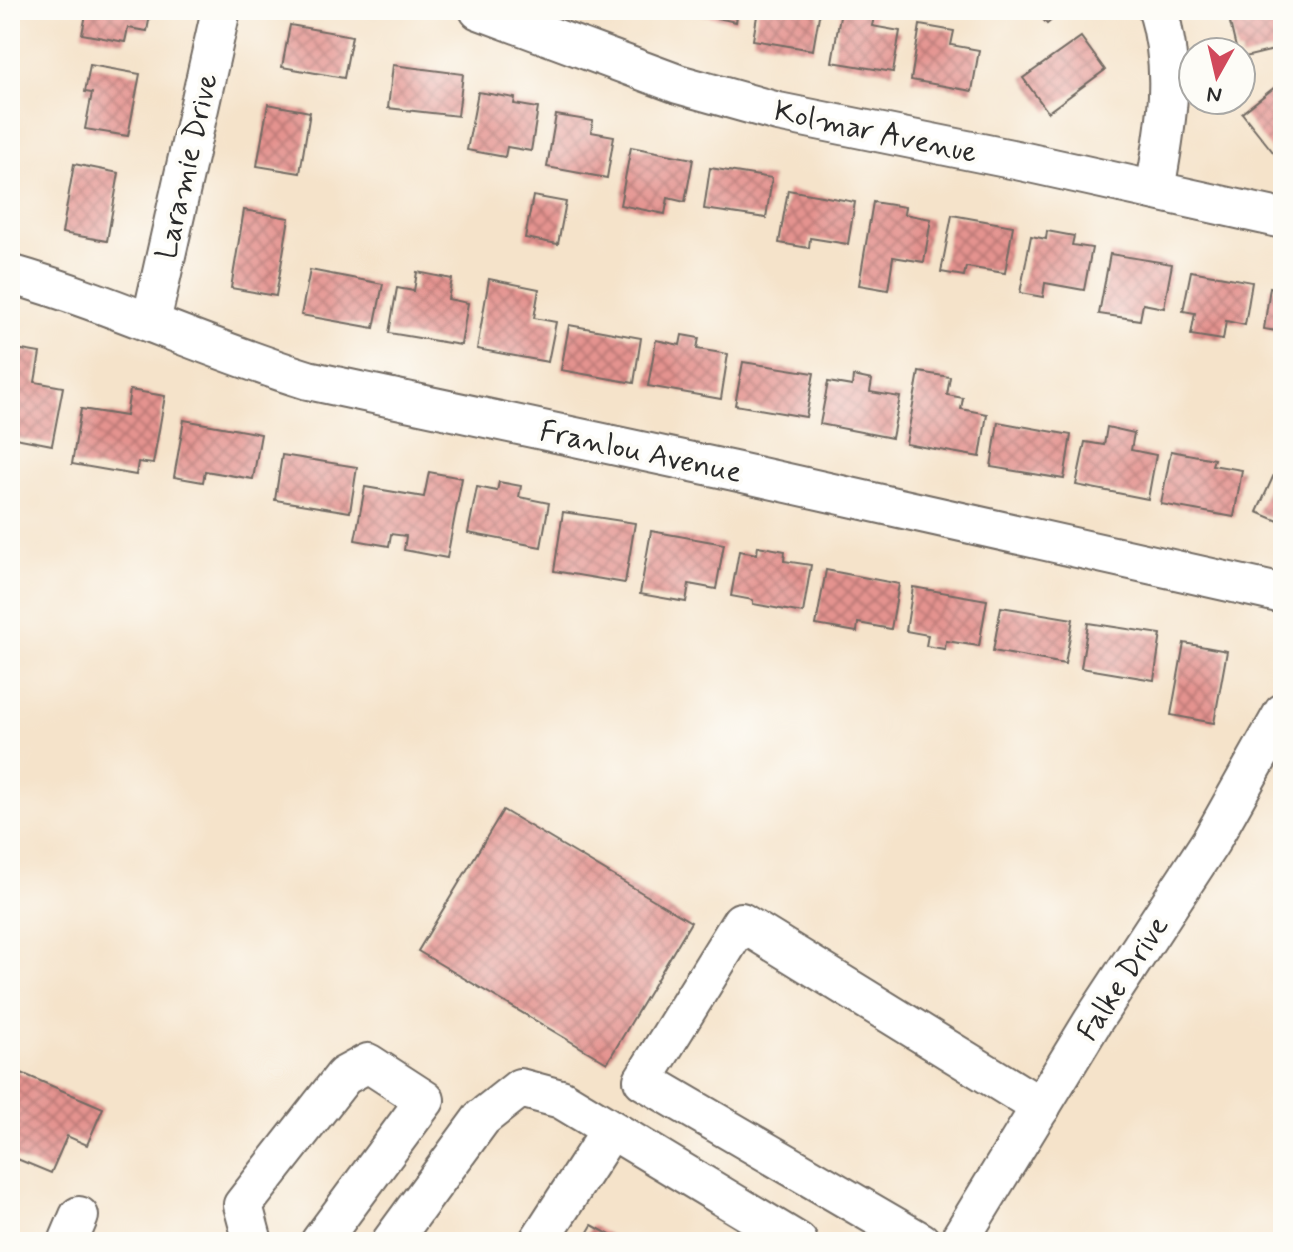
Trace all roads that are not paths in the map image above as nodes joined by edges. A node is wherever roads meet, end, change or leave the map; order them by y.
1 (221, 10) edge
2 (479, 10) edge
3 (1158, 10) edge
4 (1155, 190) junction
5 (1283, 219) edge
6 (10, 274) edge
7 (151, 322) junction
8 (1283, 594) edge
9 (1283, 713) edge
10 (1041, 1107) junction
11 (610, 1131) junction
12 (253, 1242) edge
13 (320, 1242) edge
14 (391, 1242) edge
15 (538, 1242) edge
16 (798, 1242) edge
17 (921, 1242) edge
18 (958, 1242) edge

1 - 7 street, Laramie Drive
2 - 4 street, Kolmar Avenue
3 - 4 street
4 - 5 street, Kolmar Avenue
6 - 7 street, Franlou Avenue
7 - 8 street, Franlou Avenue
9 - 10 street, Falke Drive
10 - 17 street
10 - 18 street, Falke Drive
11 - 14 street
11 - 15 street
11 - 16 street
12 - 13 street

